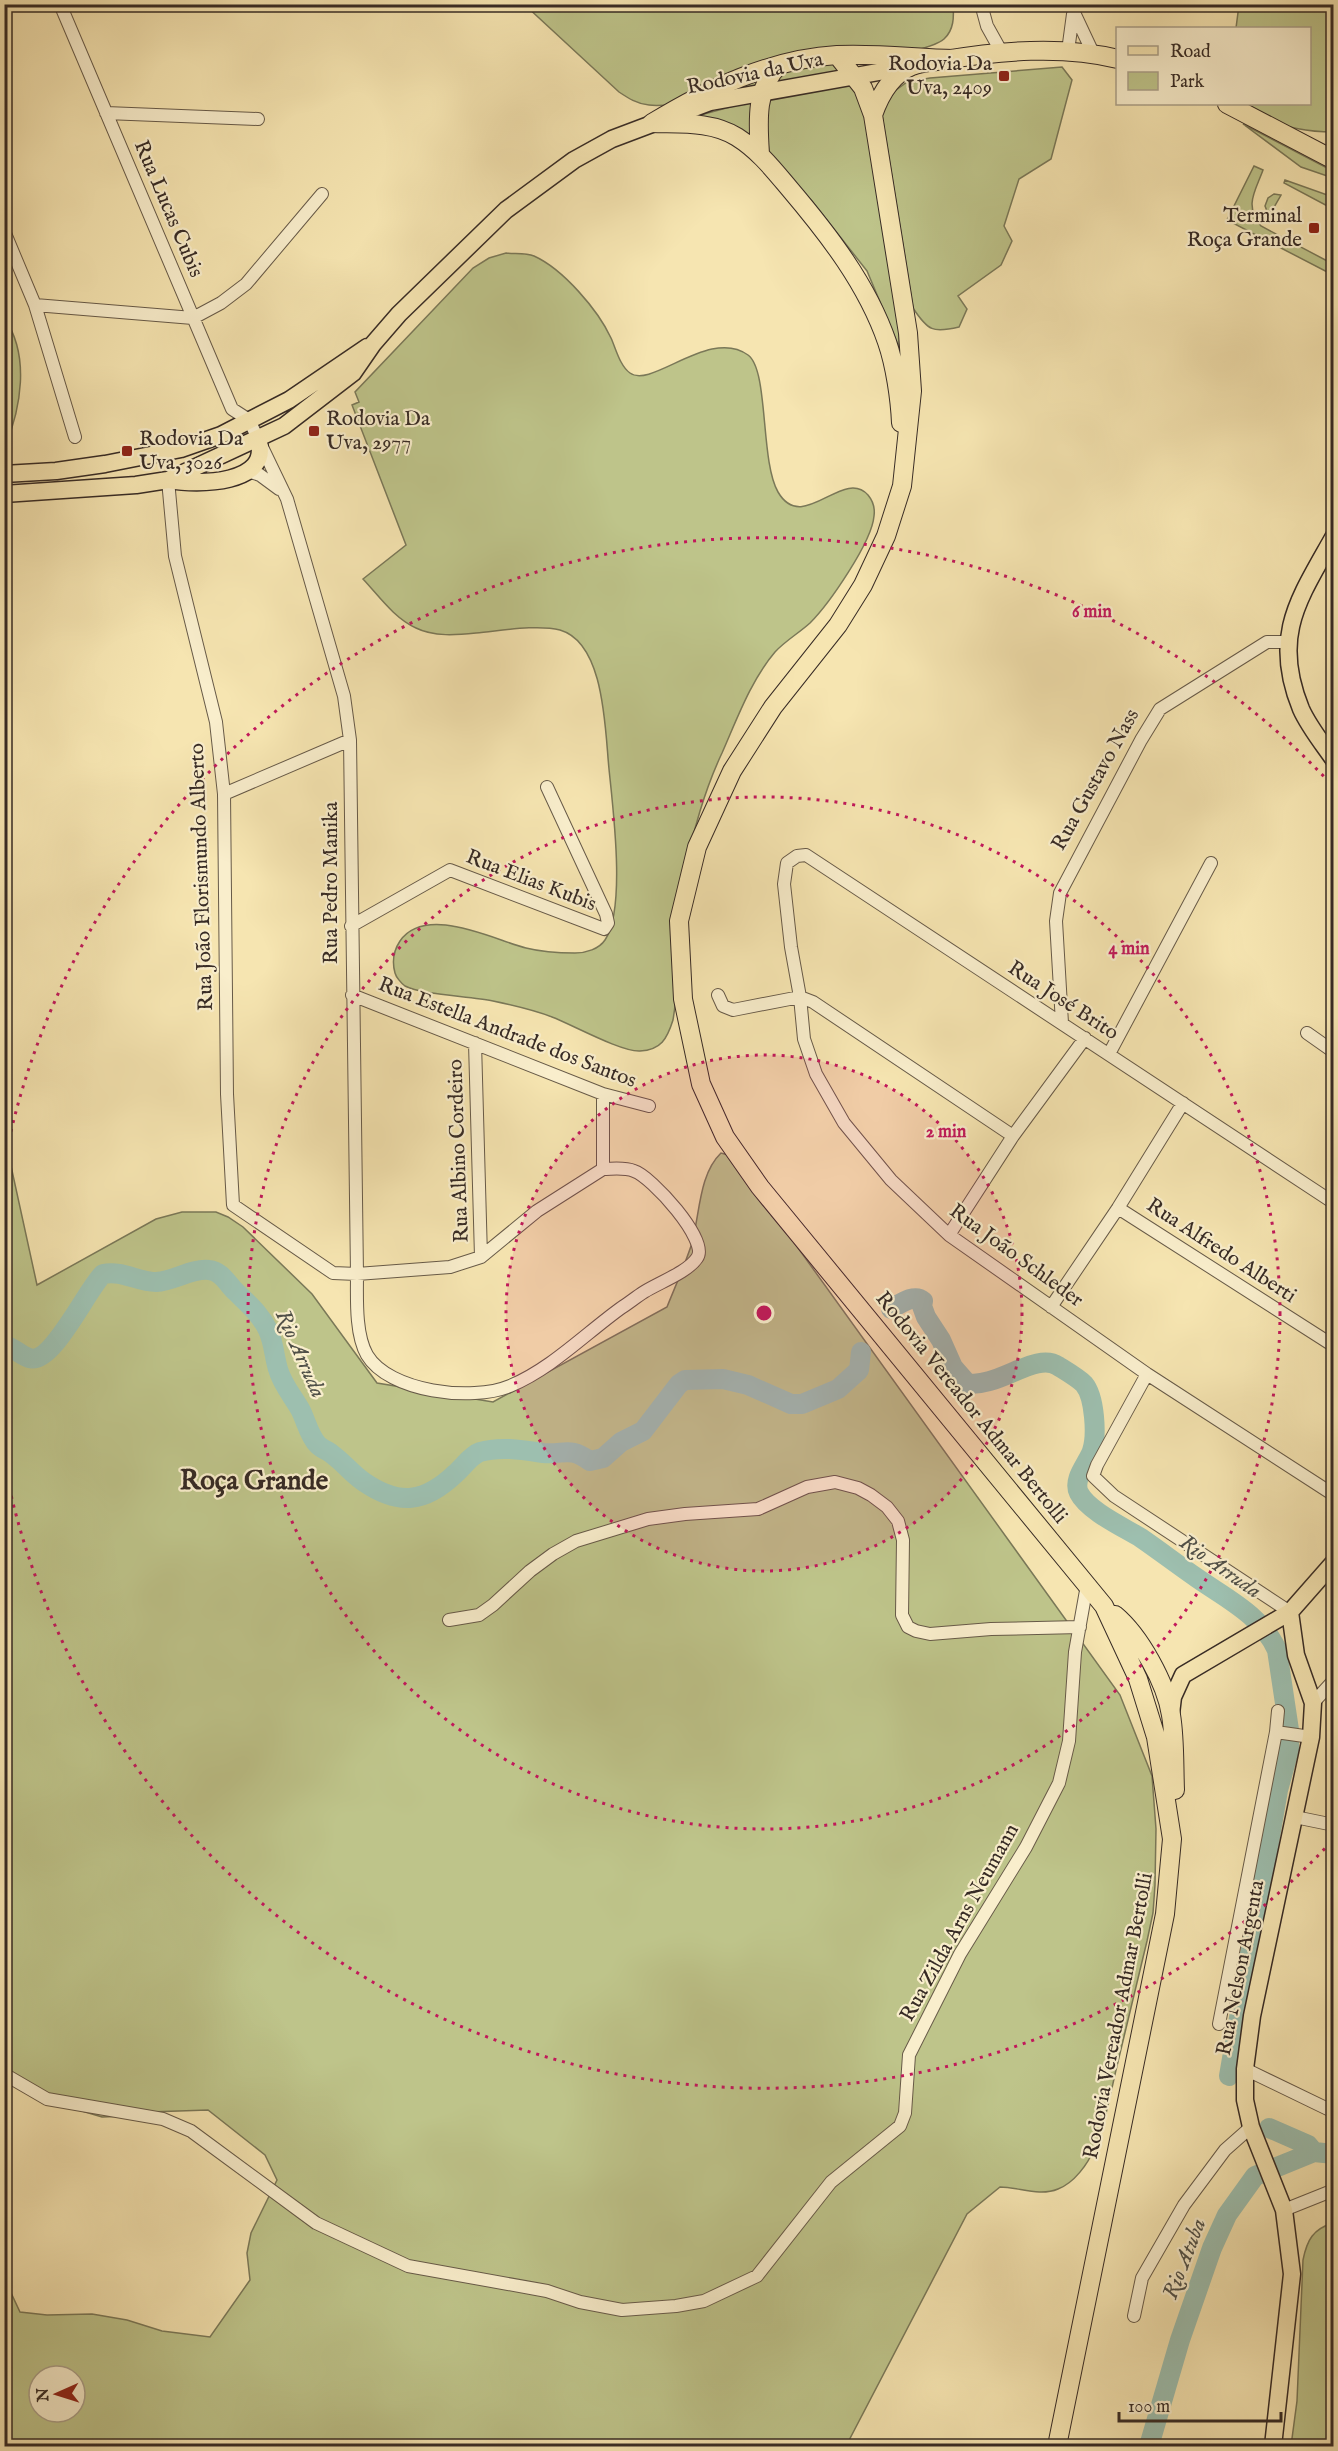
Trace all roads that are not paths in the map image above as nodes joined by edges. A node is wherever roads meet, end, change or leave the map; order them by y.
1 (60, 4) edge
2 (981, 4) edge
3 (1071, 9) edge
4 (1068, 51) junction
5 (1002, 53) junction
6 (1093, 53) junction
7 (837, 56) junction
8 (953, 59) junction
9 (1116, 59) edge
10 (781, 64) junction
11 (913, 65) junction
12 (855, 76) junction
13 (762, 91) junction
14 (1229, 105) edge
15 (106, 113) junction
16 (873, 115) junction
17 (258, 119) dead end
18 (652, 123) junction
19 (760, 154) junction
20 (1334, 160) edge
21 (322, 194) dead end
22 (4, 231) edge
23 (35, 305) junction
24 (193, 318) junction
25 (373, 344) junction
26 (249, 420) junction
27 (75, 437) dead end
28 (258, 439) junction
29 (903, 468) junction
30 (248, 471) junction
31 (4, 474) edge
32 (168, 480) junction
33 (4, 494) edge
34 (287, 499) junction
35 (1334, 536) edge
36 (1287, 642) junction
37 (350, 740) junction
38 (1334, 760) edge
39 (547, 787) dead end
40 (224, 794) junction
41 (1211, 863) dead end
42 (784, 884) joint
43 (351, 926) junction
44 (352, 995) junction
45 (718, 995) dead end
46 (800, 997) junction
47 (1062, 1023) junction
48 (1307, 1033) dead end
49 (1084, 1038) junction
50 (476, 1043) junction
51 (1334, 1052) edge
52 (1109, 1054) junction
53 (603, 1094) junction
54 (1183, 1103) junction
55 (649, 1106) dead end
56 (1013, 1136) junction
57 (603, 1169) junction
58 (1334, 1203) edge
59 (1118, 1208) junction
60 (949, 1235) junction
61 (482, 1257) junction
62 (357, 1274) junction
63 (1051, 1307) junction
64 (1334, 1346) edge
65 (1147, 1374) junction
66 (1334, 1495) edge
67 (1334, 1562) edge
68 (1087, 1585) junction
69 (1104, 1606) junction
70 (1290, 1612) junction
71 (449, 1620) dead end
72 (1080, 1627) junction
73 (1156, 1672) junction
74 (1183, 1675) junction
75 (1334, 1680) edge
76 (1312, 1703) junction
77 (1278, 1711) dead end
78 (1171, 1714) junction
79 (1276, 1732) junction
80 (1311, 1737) junction
81 (1295, 1817) junction
82 (1334, 1825) edge
83 (1172, 1839) junction
84 (1219, 2024) dead end
85 (1245, 2069) junction
86 (4, 2074) edge
87 (1334, 2112) edge
88 (1251, 2127) junction
89 (1334, 2190) edge
90 (1282, 2204) junction
91 (1134, 2316) dead end
92 (1057, 2446) edge
93 (1273, 2446) edge

1 - 15 street, Rua Lucas Cubis
2 - 5 street
3 - 4 street
3 - 6 street
4 - 5 highway, Rodovia da Uva
4 - 6 highway, Rodovia da Uva
5 - 8 highway, Rodovia da Uva
6 - 9 highway, Rodovia da Uva
7 - 8 highway
7 - 10 highway
7 - 12 highway, Rodovia Vereador Admar Bertolli
8 - 11 highway, Rodovia da Uva
10 - 13 highway
10 - 18 highway
11 - 12 main road, Rodovia da Uva
11 - 16 highway
12 - 13 main road, Rodovia da Uva
12 - 16 highway, Rodovia Vereador Admar Bertolli
13 - 18 main road, Rodovia da Uva
13 - 19 highway
14 - 20 highway
15 - 17 street
15 - 24 street, Rua Lucas Cubis
16 - 29 highway, Rodovia Vereador Admar Bertolli
18 - 19 highway, Rodovia Vereador Admar Bertolli
18 - 25 main road, Rodovia da Uva
19 - 29 highway, Rodovia Vereador Admar Bertolli
21 - 24 street
22 - 23 street
23 - 24 street
23 - 27 street
24 - 26 street, Rua Lucas Cubis
25 - 26 main road, Rodovia da Uva
25 - 28 main road, Rodovia da Uva
26 - 28 street, Rua Pedro Manika
26 - 31 main road, Rodovia da Uva
28 - 30 main road
28 - 32 main road, Rodovia da Uva
28 - 34 street, Rua Pedro Manika
29 - 68 highway, Rodovia Vereador Admar Bertolli
30 - 32 main road
30 - 34 street
32 - 33 main road, Rodovia da Uva
32 - 40 street, Rua João Florismundo Alberto
34 - 37 street, Rua Pedro Manika
35 - 36 main road
36 - 38 main road
36 - 47 street, Rua Gustavo Nass
37 - 40 street
37 - 43 street, Rua Pedro Manika
39 - 43 street, Rua Elias Kubis
40 - 62 street, Rua João Florismundo Alberto
41 - 52 street
42 - 46 street, Rua João Schleder
42 - 47 street, Rua José Brito
43 - 44 street, Rua Pedro Manika
44 - 50 street, Rua Estella Andrade dos Santos
44 - 62 street, Rua Pedro Manika
45 - 46 street
46 - 56 street
46 - 60 street, Rua João Schleder
47 - 49 street, Rua José Brito
48 - 51 street
49 - 52 street, Rua José Brito
49 - 56 street
50 - 53 street, Rua Estella Andrade dos Santos
50 - 61 street, Rua Albino Cordeiro
52 - 54 street, Rua José Brito
53 - 55 street, Rua Estella Andrade dos Santos
53 - 57 street
54 - 58 street, Rua José Brito
54 - 59 street
56 - 60 street
57 - 61 street
57 - 62 street, Rua Pedro Manika
59 - 63 street
59 - 64 street, Rua Alfredo Alberti
60 - 63 street, Rua João Schleder
61 - 62 street
63 - 65 street, Rua João Schleder
65 - 66 street, Rua João Schleder
65 - 70 street
67 - 70 main road
68 - 69 highway, Rodovia Vereador Admar Bertolli
68 - 72 street, Rua Zilda Arns Neumann
69 - 73 highway
69 - 83 highway, Rodovia Vereador Admar Bertolli
70 - 74 main road
70 - 76 main road, Rua Nelson Argenta
71 - 72 street
72 - 86 street, Rua Zilda Arns Neumann
73 - 74 main road
73 - 78 highway
74 - 78 main road
75 - 76 street
76 - 80 main road, Rua Nelson Argenta
77 - 79 street, Rua Nelson Argenta
78 - 83 highway
79 - 80 street
79 - 84 street, Rua Nelson Argenta
80 - 81 main road, Rua Nelson Argenta
81 - 82 street
81 - 85 main road, Rua Nelson Argenta
83 - 92 highway, Rodovia Vereador Admar Bertolli
85 - 87 street
85 - 88 main road, Rua Nelson Argenta
88 - 90 main road, Rua Nelson Argenta
88 - 91 street
89 - 90 street
90 - 93 main road, Rua Nelson Argenta

